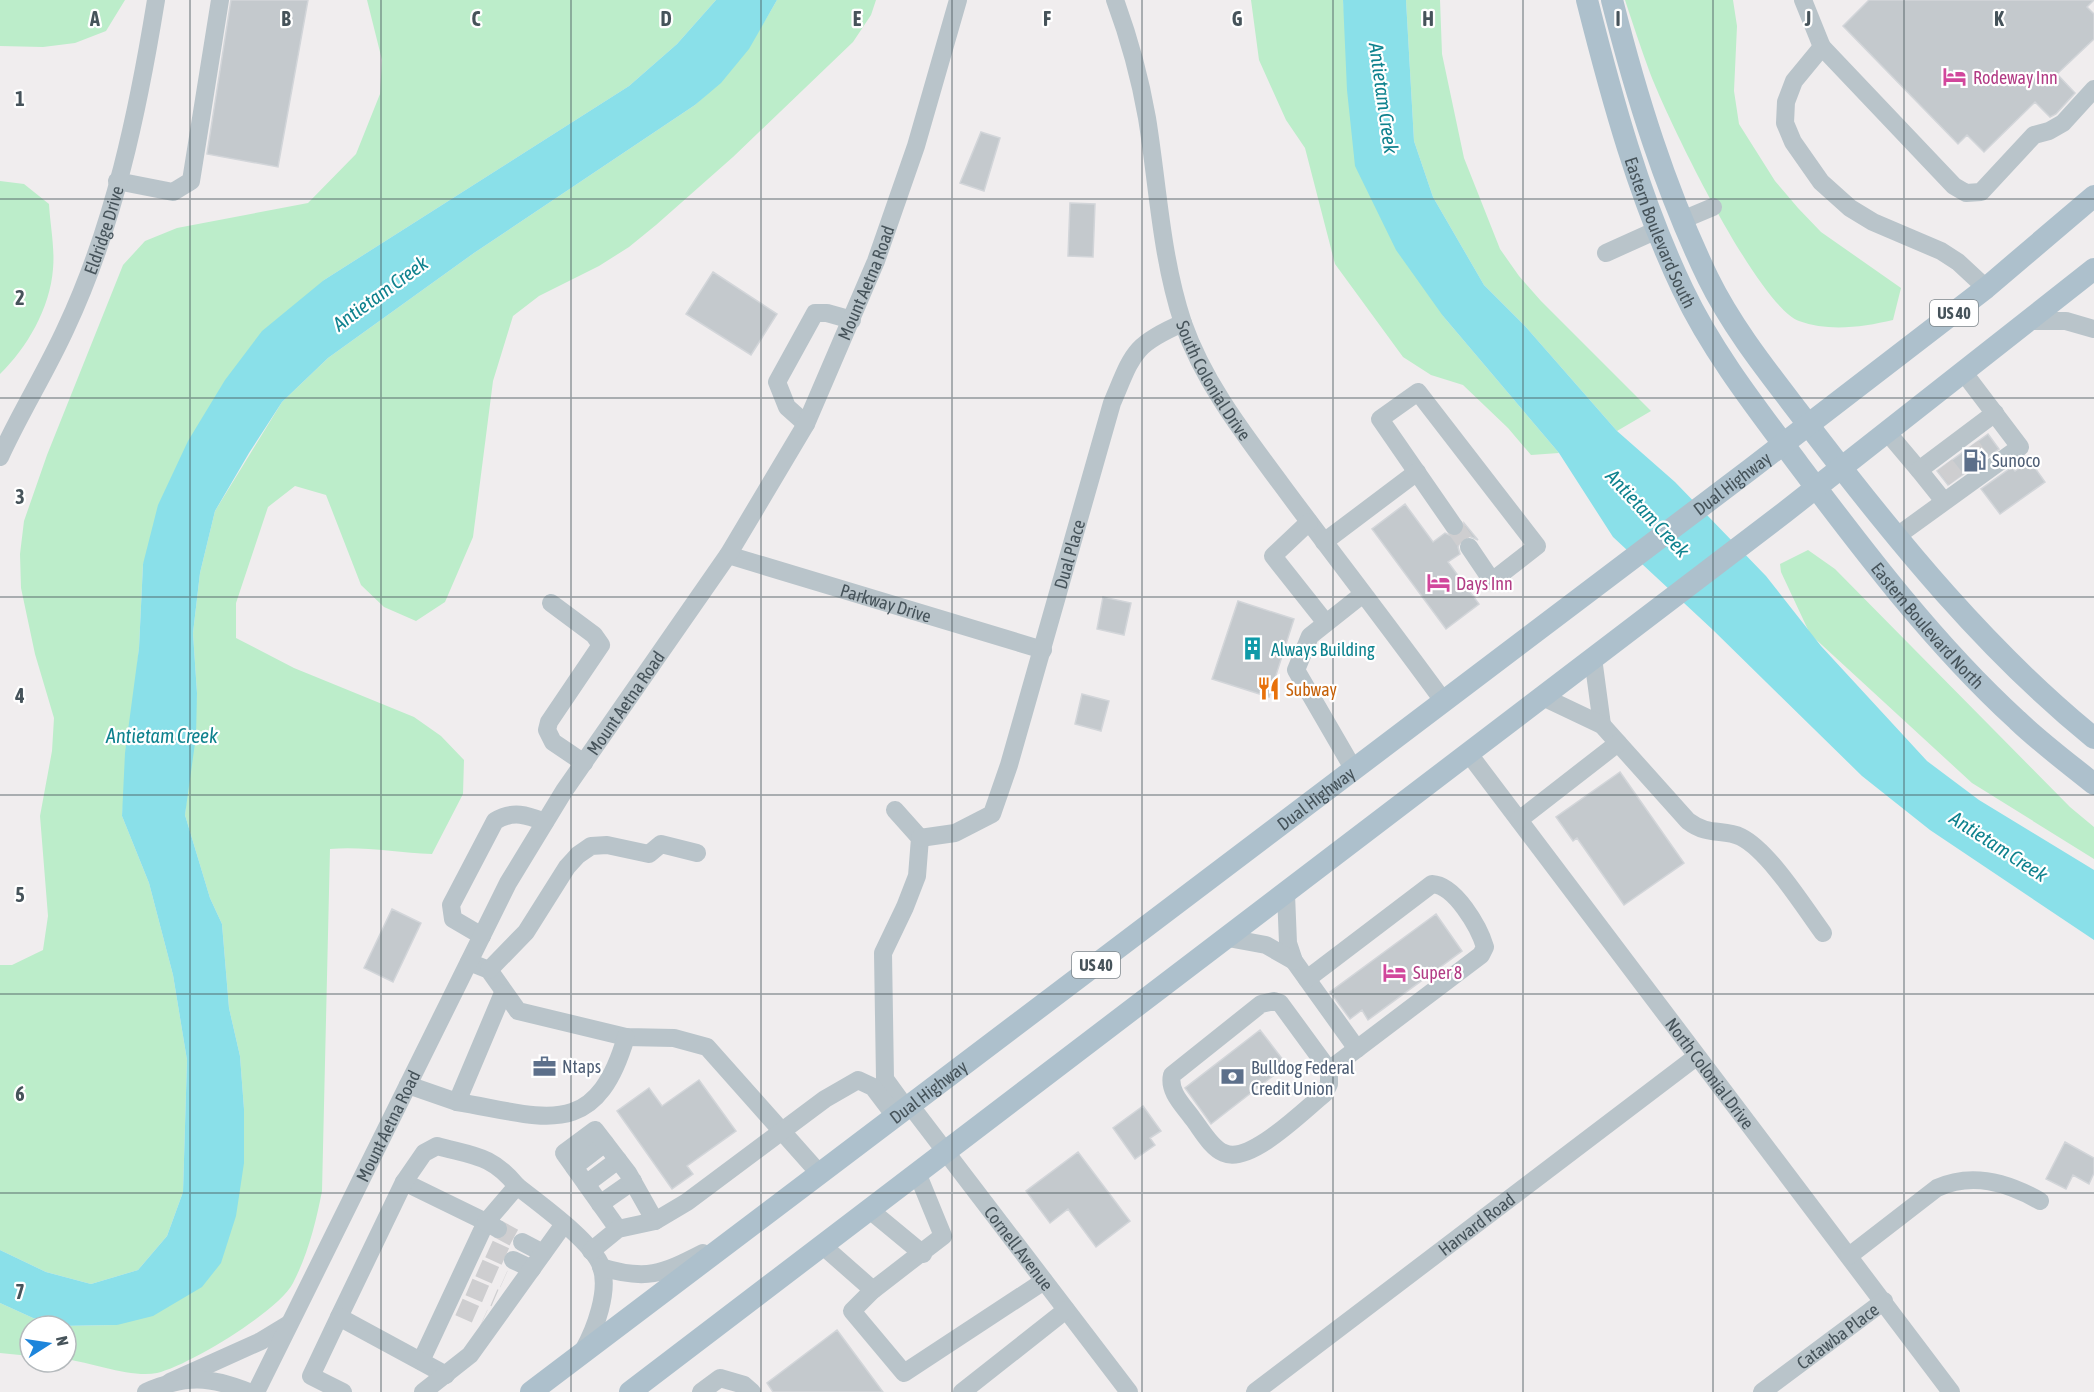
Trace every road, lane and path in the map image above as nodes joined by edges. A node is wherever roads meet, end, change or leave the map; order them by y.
1 (156, 0) edge
2 (220, 0) edge
3 (958, 0) edge
4 (1115, 0) edge
5 (1587, 0) edge
6 (1612, 0) edge
7 (1803, 0) edge
8 (1822, 47) junction
9 (2094, 89) edge
10 (117, 181) junction
11 (2094, 196) edge
12 (1713, 207) dead end
13 (1682, 220) junction
14 (1657, 230) junction
15 (1606, 253) dead end
16 (2094, 269) edge
17 (1986, 288) junction
18 (852, 320) junction
19 (2031, 321) junction
20 (1183, 323) junction
21 (2094, 329) edge
22 (1964, 372) junction
23 (1995, 413) junction
24 (806, 424) junction
25 (1808, 424) junction
26 (1887, 432) junction
27 (1783, 444) junction
28 (2, 448) edge
29 (1842, 468) junction
30 (1919, 470) junction
31 (1417, 472) junction
32 (1816, 488) junction
33 (1943, 500) junction
34 (1309, 522) junction
35 (1454, 526) tunnel mouth
36 (1897, 536) junction
37 (1324, 542) junction
38 (1469, 547) tunnel mouth
39 (728, 555) junction
40 (1363, 594) junction
41 (551, 603) dead end
42 (1326, 623) junction
43 (1043, 650) junction
44 (1593, 658) junction
45 (1543, 697) junction
46 (1444, 702) junction
47 (1602, 725) junction
48 (2094, 738) edge
49 (1618, 743) junction
50 (1469, 754) junction
51 (584, 763) junction
52 (1354, 770) junction
53 (2094, 784) edge
54 (895, 810) dead end
55 (1519, 820) junction
56 (545, 822) junction
57 (920, 838) junction
58 (697, 854) dead end
59 (1286, 894) junction
60 (1823, 933) dead end
61 (482, 936) junction
62 (1228, 938) junction
63 (1294, 961) junction
64 (469, 962) junction
65 (489, 970) junction
66 (1307, 979) junction
67 (503, 993) junction
68 (626, 1037) junction
69 (1358, 1049) junction
70 (1696, 1057) junction
71 (1329, 1070) junction
72 (408, 1085) junction
73 (457, 1102) junction
74 (904, 1110) junction
75 (782, 1132) junction
76 (945, 1154) junction
77 (618, 1160) junction
78 (819, 1173) junction
79 (918, 1175) junction
80 (633, 1181) junction
81 (404, 1182) junction
82 (586, 1184) junction
83 (517, 1186) junction
84 (2040, 1201) dead end
85 (600, 1204) junction
86 (871, 1211) junction
87 (655, 1221) junction
88 (564, 1224) junction
89 (492, 1225) junction
90 (618, 1229) junction
91 (731, 1240) junction
92 (522, 1242) tunnel mouth
93 (824, 1246) junction
94 (591, 1251) junction
95 (543, 1253) junction
96 (923, 1254) junction
97 (1849, 1256) junction
98 (513, 1260) tunnel mouth
99 (601, 1267) junction
100 (532, 1269) junction
101 (1044, 1281) junction
102 (873, 1290) junction
103 (1884, 1301) junction
104 (1066, 1310) junction
105 (339, 1317) junction
106 (290, 1324) junction
107 (582, 1353) junction
108 (421, 1361) junction
109 (446, 1375) junction
110 (170, 1382) junction
111 (146, 1392) edge
112 (249, 1392) edge
113 (256, 1392) edge
114 (344, 1392) edge
115 (423, 1392) edge
116 (531, 1392) edge
117 (630, 1392) edge
118 (701, 1392) edge
119 (752, 1392) edge
120 (962, 1392) edge
121 (1130, 1392) edge
122 (1255, 1392) edge
123 (1762, 1392) edge
124 (1951, 1392) edge

1 - 10 street, Eldridge Drive
2 - 10 street
3 - 18 street, Mount Aetna Road
4 - 20 street, South Colonial Drive
5 - 14 main road, Eastern Boulevard South
6 - 13 main road, Eastern Boulevard South
7 - 8 street
8 - 9 street
8 - 17 street
10 - 28 street, Eldridge Drive
11 - 17 main road, Dual Highway / US 40
12 - 13 street
13 - 25 main road, Eastern Boulevard South
14 - 15 street
14 - 27 main road, Eastern Boulevard South
16 - 19 main road
17 - 25 main road, Dual Highway / US 40
18 - 24 street, Mount Aetna Road
18 - 24 street
19 - 21 street
19 - 22 main road
20 - 34 street, South Colonial Drive
20 - 43 street, Dual Place
22 - 23 street
22 - 26 main road
23 - 30 street
23 - 33 street
24 - 39 street, Mount Aetna Road
25 - 27 main road, Dual Highway / US 40
25 - 29 main road, Eastern Boulevard North
26 - 29 main road
26 - 30 street
27 - 32 main road, Eastern Boulevard North
27 - 46 main road, Dual Highway / US 40
29 - 32 main road
29 - 36 main road, Eastern Boulevard North
30 - 33 street
31 - 35 street
31 - 37 street
31 - 38 street
32 - 44 main road
32 - 53 main road, Eastern Boulevard North
33 - 36 street
34 - 37 street, South Colonial Drive
34 - 42 street
36 - 48 main road, Eastern Boulevard North
37 - 40 street, South Colonial Drive
39 - 43 street, Parkway Drive
39 - 51 street, Mount Aetna Road
40 - 42 street
40 - 46 street, South Colonial Drive
41 - 51 street
42 - 52 street
43 - 57 street, Dual Place
44 - 45 main road
44 - 47 street
45 - 47 street
45 - 50 main road
46 - 52 main road, Dual Highway / US 40
47 - 49 street
49 - 55 street
49 - 60 street
50 - 55 street, North Colonial Drive
50 - 59 main road
51 - 56 street, Mount Aetna Road
52 - 74 main road, Dual Highway / US 40
54 - 57 street
55 - 70 street, North Colonial Drive
56 - 61 street, Mount Aetna Road
56 - 61 street
57 - 74 street
58 - 65 street
59 - 62 main road
59 - 63 street
61 - 64 street, Mount Aetna Road
62 - 63 street
62 - 76 main road
63 - 66 street
64 - 65 street
64 - 72 street, Mount Aetna Road
65 - 67 street
66 - 69 street
66 - 69 street
67 - 68 street
67 - 73 street
68 - 73 street
68 - 75 street
69 - 71 street
70 - 97 street, North Colonial Drive
70 - 122 street, Harvard Road
71 - 71 street
72 - 73 street
72 - 106 street, Mount Aetna Road
74 - 75 street
74 - 76 street, Cornell Avenue
74 - 78 main road, Dual Highway / US 40
75 - 78 street
75 - 87 street
76 - 79 main road
76 - 101 street, Cornell Avenue
77 - 80 street
77 - 82 street
77 - 82 street
78 - 91 main road, Dual Highway / US 40
79 - 86 main road
79 - 96 street
80 - 85 street
80 - 87 street
81 - 83 street
81 - 89 street
81 - 105 street
82 - 85 street
83 - 88 street
83 - 89 street
84 - 97 street
85 - 90 street
86 - 93 main road
86 - 96 street
87 - 90 street
88 - 94 street
88 - 95 street
89 - 108 street
90 - 94 street
91 - 99 street
91 - 107 main road, Dual Highway / US 40
92 - 95 street
93 - 102 street
93 - 117 main road
94 - 99 street
95 - 100 street
96 - 102 street
97 - 103 street, North Colonial Drive
98 - 100 street
99 - 107 street
100 - 109 street
101 - 102 street
101 - 104 street, Cornell Avenue
103 - 123 street, Catawba Place
103 - 124 street, North Colonial Drive
104 - 120 street
104 - 121 street, Cornell Avenue
105 - 108 street
105 - 114 street
106 - 110 street
106 - 113 street, Mount Aetna Road
107 - 116 main road, Dual Highway / US 40
108 - 109 street
109 - 115 street
110 - 111 street
110 - 112 street
118 - 119 street

